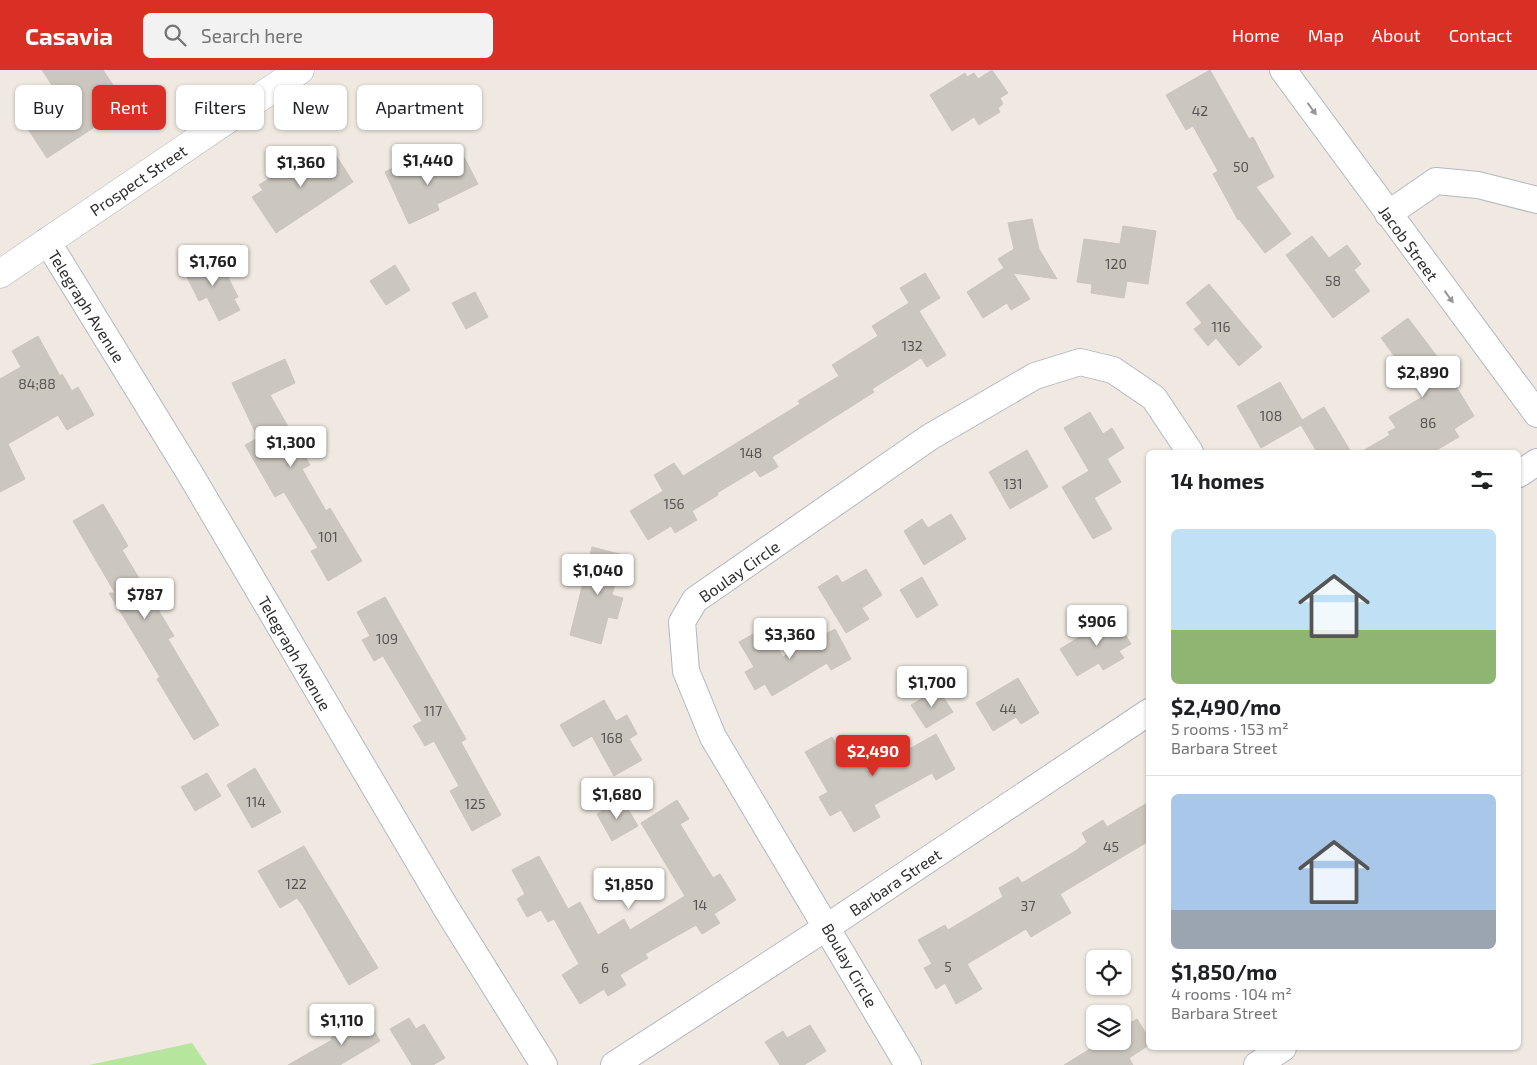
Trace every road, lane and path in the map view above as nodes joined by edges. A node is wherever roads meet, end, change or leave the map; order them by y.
1 (300, 70) edge
2 (1283, 70) edge
3 (1537, 200) edge
4 (1388, 214) junction
5 (47, 241) junction
6 (0, 274) edge
7 (1537, 414) edge
8 (1189, 450) edge
9 (1537, 462) edge
10 (1521, 473) edge
11 (1146, 714) edge
12 (827, 926) junction
13 (1280, 1050) edge
14 (544, 1065) edge
15 (614, 1065) edge
16 (908, 1065) edge
17 (1257, 1065) edge

1 - 5 main road, Prospect Street
2 -> 4 street, Jacob Street
3 - 4 street
4 -> 7 street, Jacob Street
5 - 6 main road, Prospect Street
5 - 14 street, Telegraph Avenue
8 - 12 street, Boulay Circle
9 - 10 street
11 - 12 street, Barbara Street
12 - 15 street, Barbara Street
12 - 16 street, Boulay Circle
13 - 17 street

